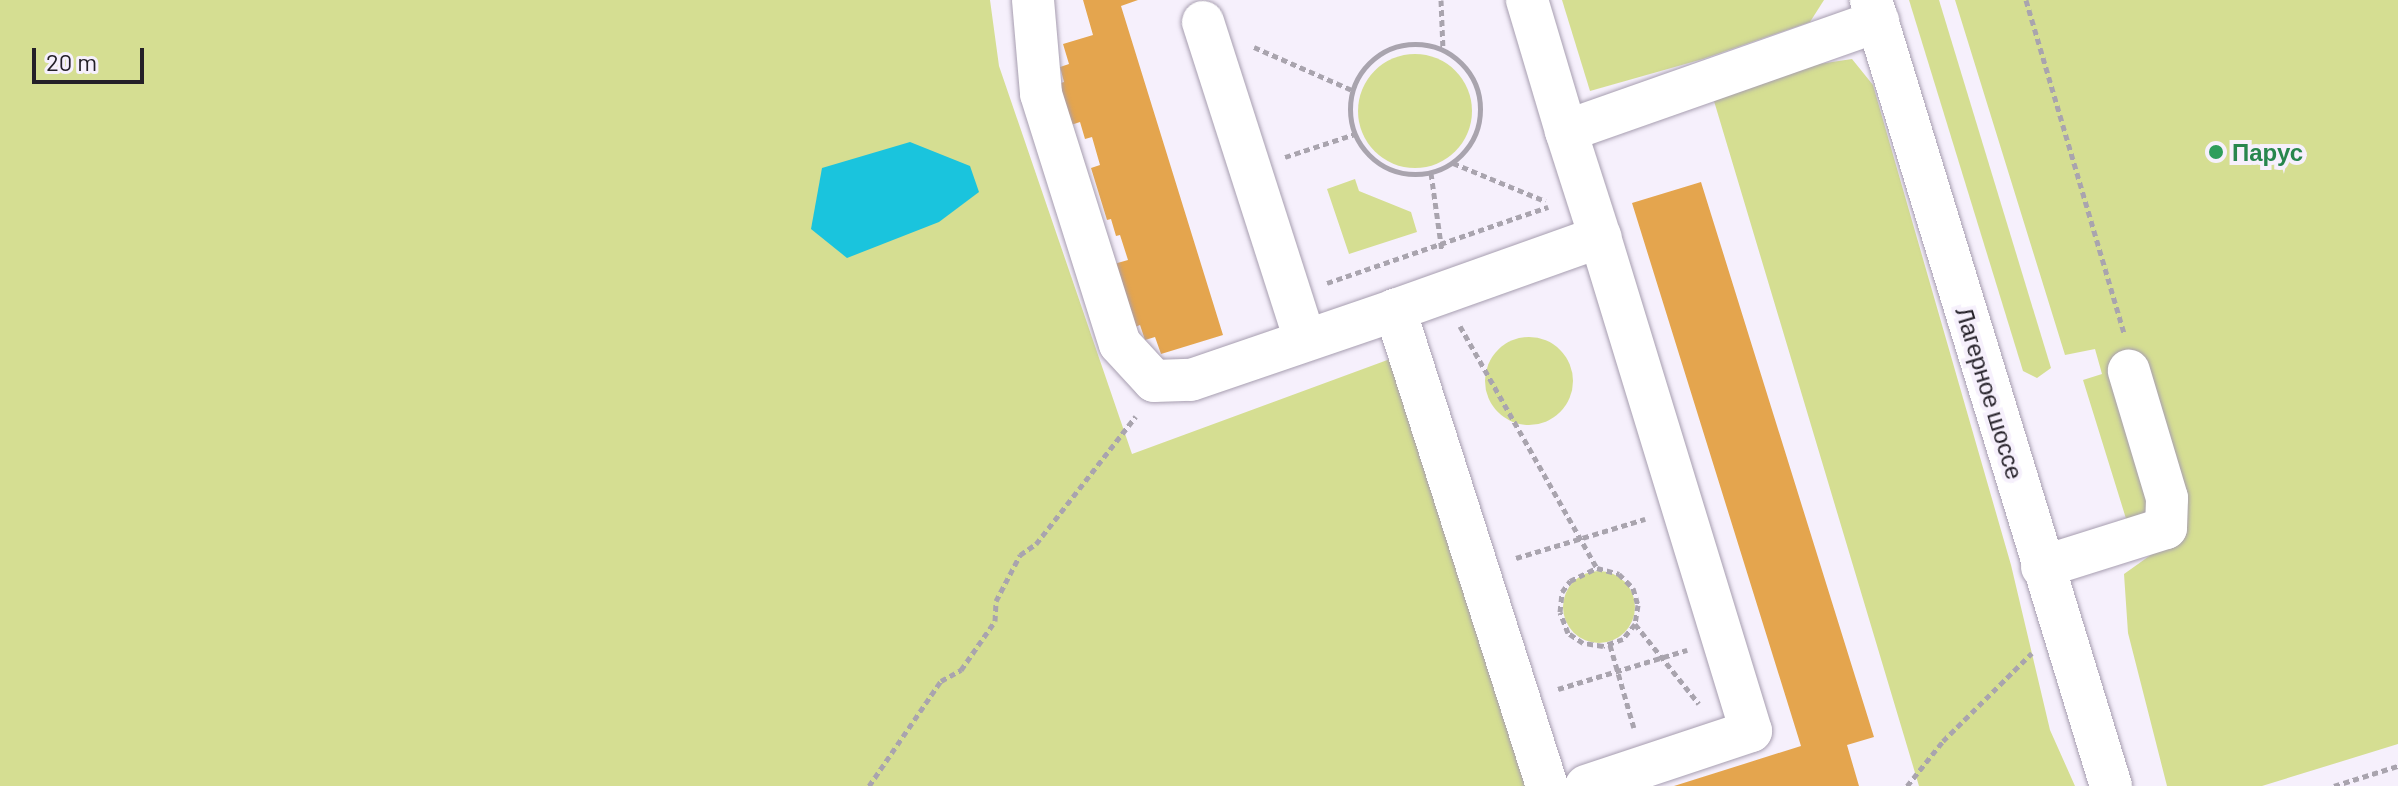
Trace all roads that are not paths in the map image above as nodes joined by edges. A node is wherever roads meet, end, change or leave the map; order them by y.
1 (1033, 0) edge
2 (1527, 0) edge
3 (1874, 10) edge
4 (1203, 22) road end
5 (1566, 131) junction
6 (1600, 237) junction
7 (1395, 310) junction
8 (1305, 339) junction
9 (2129, 371) road end
10 (2042, 567) junction
11 (1547, 786) edge
12 (1586, 786) edge
13 (2111, 786) edge

1 - 8 street
2 - 5 street
3 - 5 street
3 - 10 street, Лагерное шоссе
4 - 8 street
5 - 6 street
6 - 7 street
6 - 12 street
7 - 8 street
7 - 11 street
9 - 10 street
10 - 13 street, Лагерное шоссе

